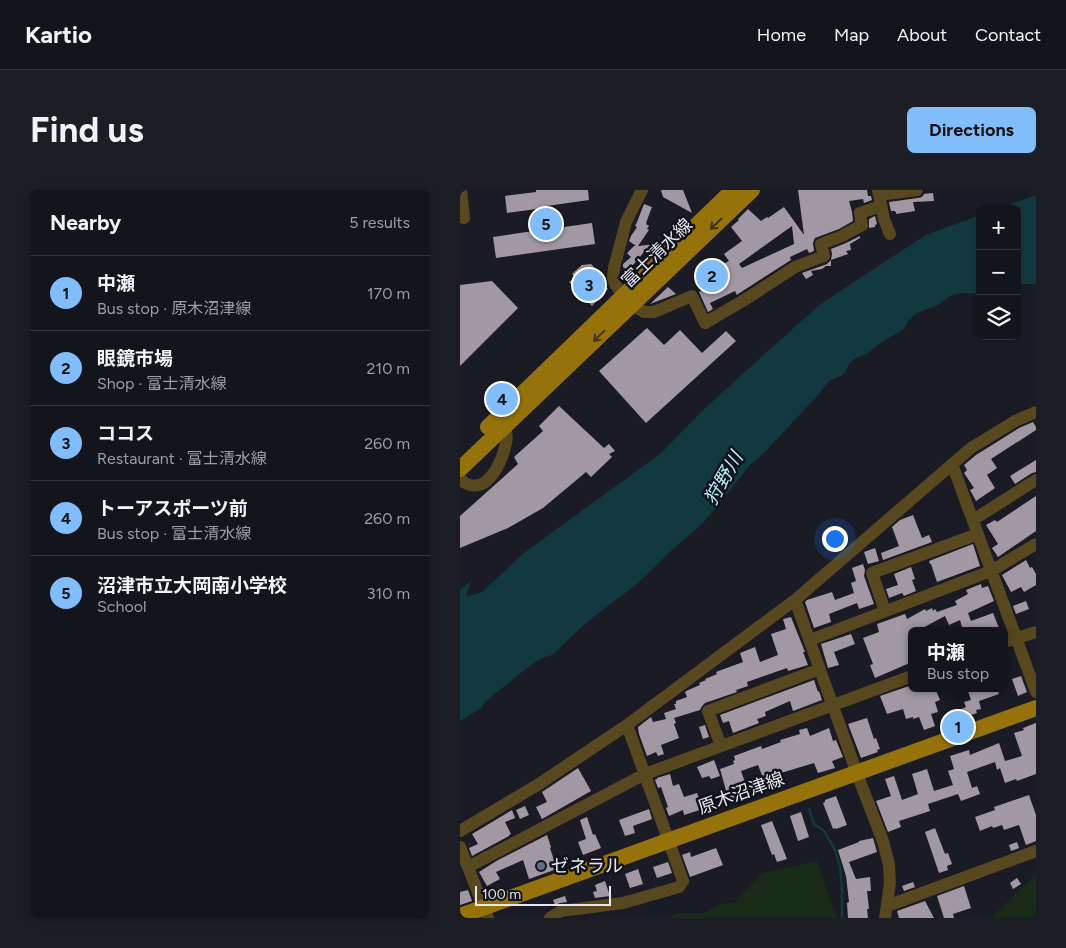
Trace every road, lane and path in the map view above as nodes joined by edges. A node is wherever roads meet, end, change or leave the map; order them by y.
1 (461, 190) edge
2 (642, 190) edge
3 (733, 190) edge
4 (752, 190) edge
5 (917, 190) edge
6 (879, 197) edge
7 (464, 218) dead end
8 (890, 234) dead end
9 (628, 300) junction
10 (1036, 412) edge
11 (505, 427) junction
12 (460, 455) edge
13 (952, 464) junction
14 (461, 477) edge
15 (1036, 480) edge
16 (972, 520) junction
17 (978, 534) junction
18 (1036, 544) edge
19 (991, 572) junction
20 (795, 600) junction
21 (886, 611) junction
22 (1006, 627) edge
23 (1036, 632) edge
24 (810, 640) junction
25 (1010, 640) edge
26 (820, 669) junction
27 (908, 677) edge
28 (1036, 692) edge
29 (833, 705) junction
30 (1036, 708) edge
31 (1036, 715) edge
32 (627, 725) junction
33 (720, 746) junction
34 (645, 774) junction
35 (858, 776) junction
36 (460, 830) edge
37 (670, 845) junction
38 (460, 847) edge
39 (1036, 851) edge
40 (468, 867) junction
41 (886, 912) edge
42 (484, 914) edge
43 (460, 916) edge
44 (550, 918) edge

1 - 7 street
2 - 9 street
3 - 9 main road, 富士清水線
4 -> 9 main road, 富士清水線
5 - 6 street
6 - 8 street
6 - 9 street
9 -> 11 main road, 富士清水線
9 - 12 main road, 富士清水線
10 - 13 street
11 - 14 main road, 富士清水線
11 - 14 street
13 - 16 street
13 - 20 street
15 - 16 street
16 - 17 street
17 - 19 street
17 - 21 street
18 - 19 street
19 - 21 street
19 - 22 street
20 - 24 street
20 - 32 street
21 - 24 street
23 - 25 street
24 - 26 street
25 - 28 street
26 - 29 street
26 - 33 street
27 - 29 street
29 - 33 street
29 - 35 street
30 - 35 main road, 原木沼津線
31 - 35 main road, 原木沼津線
32 - 34 street
32 - 36 street
33 - 34 street
34 - 37 street
34 - 40 street
35 - 37 main road, 原木沼津線
35 - 41 street
37 - 42 main road, 原木沼津線
37 - 44 street
38 - 40 street
39 - 41 street
40 - 42 street
42 - 43 main road, 原木沼津線

